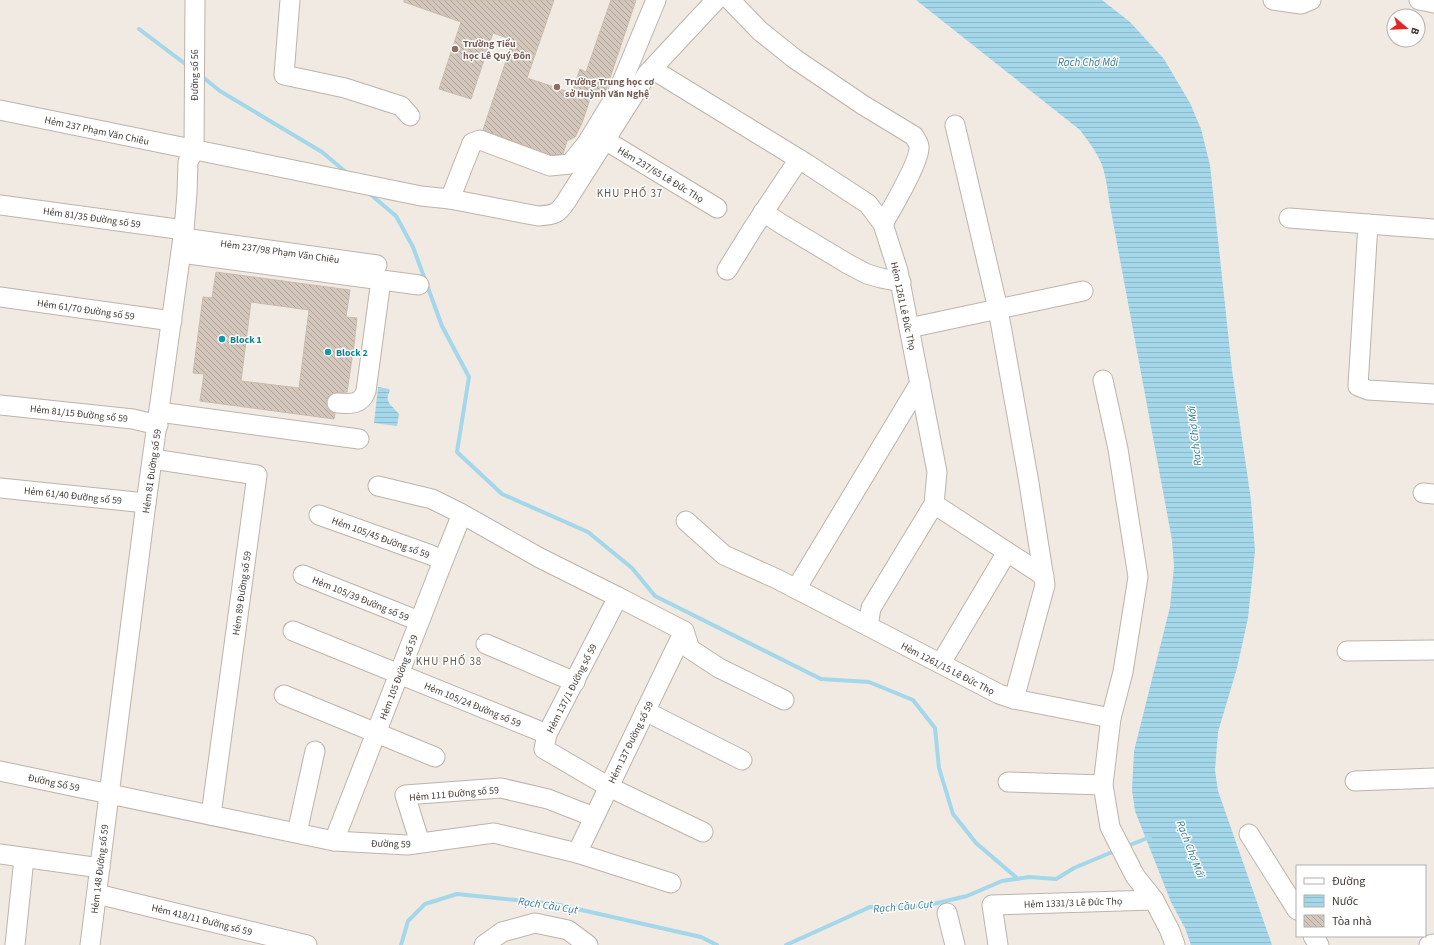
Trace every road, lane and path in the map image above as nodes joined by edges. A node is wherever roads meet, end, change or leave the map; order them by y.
1 (195, 0) edge
2 (290, 0) edge
3 (656, 0) edge
4 (716, 0) edge
5 (730, 0) edge
6 (1273, 0) edge
7 (1311, 0) edge
8 (1419, 0) edge
9 (1434, 3) edge
10 (652, 69) junction
11 (0, 110) edge
12 (410, 116) dead end
13 (955, 125) dead end
14 (605, 140) junction
15 (194, 150) junction
16 (799, 159) junction
17 (450, 199) junction
18 (0, 204) edge
19 (717, 208) dead end
20 (763, 212) junction
21 (1289, 218) dead end
22 (883, 224) junction
23 (1368, 224) junction
24 (1434, 229) edge
25 (183, 240) junction
26 (727, 270) dead end
27 (379, 273) junction
28 (901, 282) junction
29 (419, 285) dead end
30 (1083, 291) dead end
31 (0, 297) edge
32 (998, 309) junction
33 (172, 321) junction
34 (909, 328) junction
35 (1103, 380) dead end
36 (920, 383) junction
37 (1434, 394) edge
38 (337, 403) dead end
39 (0, 405) edge
40 (158, 419) junction
41 (359, 439) dead end
42 (153, 459) junction
43 (378, 486) dead end
44 (0, 488) edge
45 (146, 503) junction
46 (934, 504) junction
47 (462, 514) junction
48 (319, 515) dead end
49 (686, 521) dead end
50 (1007, 552) junction
51 (443, 561) junction
52 (303, 575) dead end
53 (1044, 576) junction
54 (796, 589) junction
55 (618, 597) junction
56 (420, 621) junction
57 (868, 626) junction
58 (293, 631) dead end
59 (684, 631) junction
60 (486, 644) dead end
61 (1434, 650) edge
62 (1347, 651) dead end
63 (940, 664) junction
64 (399, 674) junction
65 (574, 682) junction
66 (284, 695) dead end
67 (1014, 699) junction
68 (784, 700) dead end
69 (645, 711) junction
70 (1110, 718) junction
71 (376, 733) junction
72 (547, 734) junction
73 (315, 751) dead end
74 (435, 757) dead end
75 (742, 760) dead end
76 (0, 771) edge
77 (1434, 778) edge
78 (1354, 781) dead end
79 (1008, 782) dead end
80 (1103, 785) junction
81 (608, 787) junction
82 (108, 793) junction
83 (212, 815) junction
84 (594, 817) junction
85 (704, 832) dead end
86 (298, 833) junction
87 (1249, 834) dead end
88 (334, 841) junction
89 (420, 843) junction
90 (577, 853) junction
91 (0, 854) edge
92 (24, 858) junction
93 (100, 868) junction
94 (671, 883) dead end
95 (97, 894) junction
96 (1154, 900) junction
97 (1296, 908) edge
98 (947, 912) dead end
99 (1434, 944) edge
100 (15, 945) edge
101 (90, 945) edge
102 (307, 945) edge
103 (484, 945) edge
104 (588, 945) edge
105 (955, 945) edge
106 (998, 945) edge
107 (1175, 945) edge
108 (1430, 945) edge

1 - 15 street, Đường số 56
2 - 12 street
3 - 17 street
4 - 10 street, Hẻm 237 Phạm Văn Chiêu
5 - 22 street
6 - 7 street
8 - 9 street
10 - 14 street, Hẻm 237 Phạm Văn Chiêu
10 - 16 street, Hẻm 1261 Lê Đức Thọ
11 - 15 street, Hẻm 237 Phạm Văn Chiêu
13 - 32 street
14 - 17 street, Hẻm 237 Phạm Văn Chiêu
14 - 19 street, Hẻm 237/65 Lê Đức Thọ
15 - 17 street, Hẻm 237 Phạm Văn Chiêu
15 - 25 street, Hẻm 81 Đường số 59
16 - 20 street
16 - 22 street, Hẻm 1261 Lê Đức Thọ
18 - 25 street, Hẻm 81/35 Đường số 59
20 - 26 street
20 - 28 street
21 - 23 street
22 - 28 street, Hẻm 1261 Lê Đức Thọ
23 - 24 street
23 - 37 street
25 - 27 street, Hẻm 81/35 Đường số 59
25 - 33 street, Hẻm 81 Đường số 59
27 - 29 street, Hẻm 81/35 Đường số 59
27 - 38 street
28 - 34 street, Hẻm 1261 Lê Đức Thọ
30 - 32 street
31 - 33 street, Hẻm 61/70 Đường số 59
32 - 34 street
32 - 53 street
33 - 40 street, Hẻm 81 Đường số 59
34 - 36 street, Hẻm 1261 Lê Đức Thọ
35 - 70 street
36 - 46 street, Hẻm 1261 Lê Đức Thọ
36 - 54 street
39 - 40 street, Hẻm 81/15 Đường số 59
40 - 41 street, Hẻm 81/15 Đường số 59
40 - 42 street, Hẻm 81 Đường số 59
42 - 45 street, Hẻm 81 Đường số 59
42 - 83 street, Hẻm 89 Đường số 59
43 - 47 street
44 - 45 street, Hẻm 61/40 Đường số 59
45 - 82 street, Hẻm 81 Đường số 59
46 - 50 street
46 - 57 street, Hẻm 1261 Lê Đức Thọ
47 - 51 street, Hẻm 105 Đường số 59
47 - 55 street
48 - 51 street, Hẻm 105/45 Đường số 59
49 - 54 street, Hẻm 1261/15 Lê Đức Thọ
50 - 53 street
50 - 63 street
51 - 56 street, Hẻm 105 Đường số 59
52 - 56 street, Hẻm 105/39 Đường số 59
53 - 67 street
54 - 57 street, Hẻm 1261/15 Lê Đức Thọ
55 - 59 street
55 - 65 street, Hẻm 137/1 Đường số 59
56 - 64 street, Hẻm 105 Đường số 59
57 - 63 street, Hẻm 1261/15 Lê Đức Thọ
58 - 64 street, Hẻm 105/24 Đường số 59
59 - 68 street
59 - 69 street, Hẻm 137 Đường số 59
60 - 65 street
61 - 62 street
63 - 67 street, Hẻm 1261/15 Lê Đức Thọ
64 - 71 street, Hẻm 105 Đường số 59
64 - 72 street, Hẻm 105/24 Đường số 59
65 - 72 street, Hẻm 137/1 Đường số 59
66 - 71 street
67 - 70 street, Hẻm 1261/15 Lê Đức Thọ
69 - 75 street
69 - 81 street, Hẻm 137 Đường số 59
70 - 80 street
71 - 74 street
71 - 88 street, Hẻm 105 Đường số 59
72 - 81 street, Hẻm 137/1 Đường số 59
73 - 86 street
76 - 82 street, Đường Số 59
77 - 78 street
79 - 80 street
80 - 96 street
81 - 84 street, Hẻm 137 Đường số 59
81 - 85 street
82 - 83 street, Đường 59
82 - 93 street, Hẻm 148 Đường số 59
83 - 86 street, Đường 59
84 - 89 street, Hẻm 111 Đường số 59
84 - 90 street, Hẻm 137 Đường số 59
86 - 88 street, Đường 59
87 - 97 street
88 - 89 street, Đường 59
89 - 90 street, Đường 59
90 - 94 street, Đường 59
91 - 92 street
92 - 93 street
92 - 100 street
93 - 95 street, Hẻm 148 Đường số 59
95 - 101 street, Hẻm 148 Đường số 59
95 - 102 street, Hẻm 418/11 Đường số 59
96 - 106 street, Hẻm 1331/3 Lê Đức Thọ
96 - 107 street
98 - 105 street
99 - 108 street
103 - 104 street

